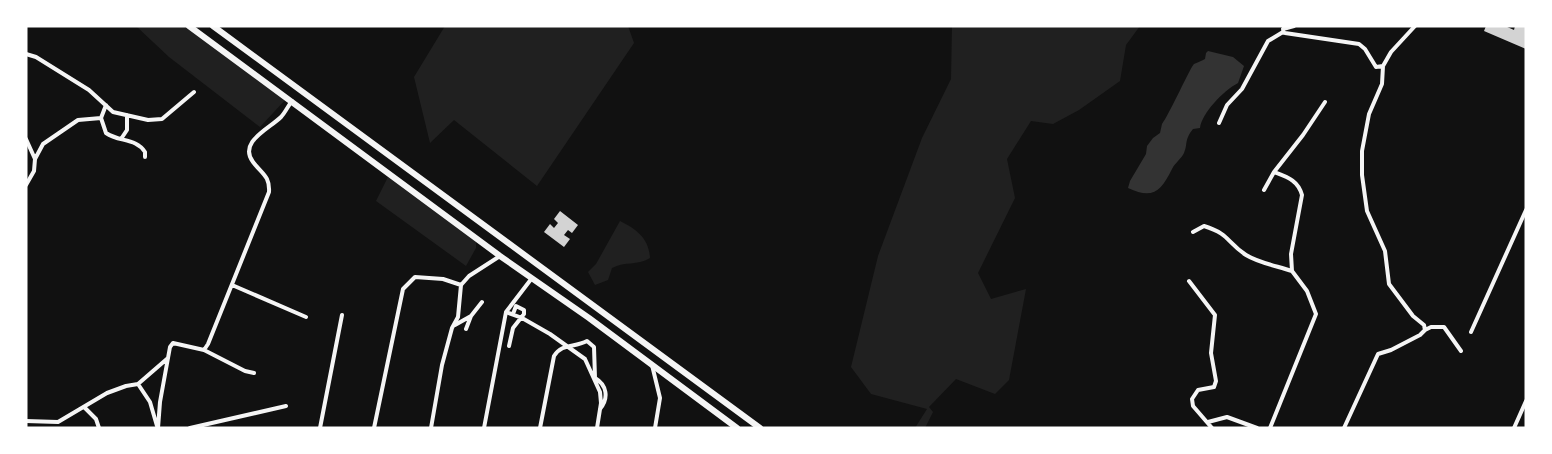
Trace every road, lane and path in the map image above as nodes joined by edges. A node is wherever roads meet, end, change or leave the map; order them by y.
1 (189, 26) edge
2 (213, 26) edge
3 (1294, 26) edge
4 (1416, 26) edge
5 (1283, 29) edge
6 (26, 54) edge
7 (1383, 66) junction
8 (1376, 67) junction
9 (1382, 79) junction
10 (194, 92) dead end
11 (292, 101) junction
12 (1325, 102) dead end
13 (106, 105) junction
14 (127, 115) junction
15 (101, 118) junction
16 (1219, 123) dead end
17 (26, 139) edge
18 (121, 139) junction
19 (145, 156) dead end
20 (35, 159) junction
21 (1274, 172) junction
22 (26, 185) edge
23 (1264, 190) dead end
24 (1526, 210) edge
25 (1521, 223) junction
26 (1526, 225) edge
27 (1193, 232) dead end
28 (500, 256) junction
29 (1292, 271) junction
30 (532, 278) junction
31 (1189, 281) dead end
32 (232, 285) junction
33 (461, 285) junction
34 (482, 302) dead end
35 (506, 312) junction
36 (513, 314) junction
37 (342, 315) dead end
38 (471, 316) junction
39 (306, 317) dead end
40 (521, 317) junction
41 (452, 328) junction
42 (466, 329) dead end
43 (1425, 330) junction
44 (1471, 332) dead end
45 (509, 346) dead end
46 (566, 346) junction
47 (204, 350) junction
48 (1461, 351) dead end
49 (168, 358) junction
50 (652, 365) junction
51 (254, 373) dead end
52 (595, 378) junction
53 (138, 384) junction
54 (1526, 401) edge
55 (286, 406) dead end
56 (85, 408) junction
57 (26, 421) edge
58 (216, 422) junction
59 (1208, 422) junction
60 (158, 427) edge
61 (98, 428) edge
62 (190, 428) edge
63 (216, 428) edge
64 (320, 428) edge
65 (374, 428) edge
66 (431, 428) edge
67 (484, 428) edge
68 (540, 428) edge
69 (597, 428) edge
70 (655, 428) edge
71 (737, 428) edge
72 (760, 428) edge
73 (1212, 428) edge
74 (1257, 428) edge
75 (1270, 428) edge
76 (1344, 428) edge
77 (1514, 428) edge

1 - 11 highway
2 - 72 highway
3 - 5 street
4 - 7 street
5 - 8 street
5 - 16 street
6 - 13 street
7 - 8 street
7 - 9 street
8 - 9 street
9 - 43 street
10 - 14 street
11 - 28 highway
11 - 32 street
12 - 21 street
13 - 14 street
13 - 15 street
14 - 18 street
15 - 18 street
15 - 20 street
17 - 20 street
18 - 19 street
20 - 22 street
21 - 23 street
21 - 29 street
24 - 25 street
25 - 26 street
25 - 44 street
27 - 29 street
28 - 30 highway
28 - 33 street
29 - 75 street
30 - 35 street
30 - 50 highway
31 - 59 street
32 - 39 street
32 - 47 street
33 - 41 street
33 - 65 street
34 - 38 street
35 - 36 street
35 - 67 street
36 - 40 street
36 - 40 street
37 - 64 street
38 - 41 street
38 - 42 street
40 - 45 street
40 - 46 street
41 - 66 street
43 - 48 street
43 - 76 street
46 - 52 street
46 - 52 street
46 - 68 street
47 - 49 street
47 - 51 street
49 - 53 street
49 - 60 street
50 - 70 street
50 - 71 highway
52 - 69 street
53 - 56 street
53 - 60 street
54 - 77 street
55 - 58 street
56 - 57 street
56 - 61 street
58 - 62 street
58 - 63 street
59 - 73 street
59 - 74 street

